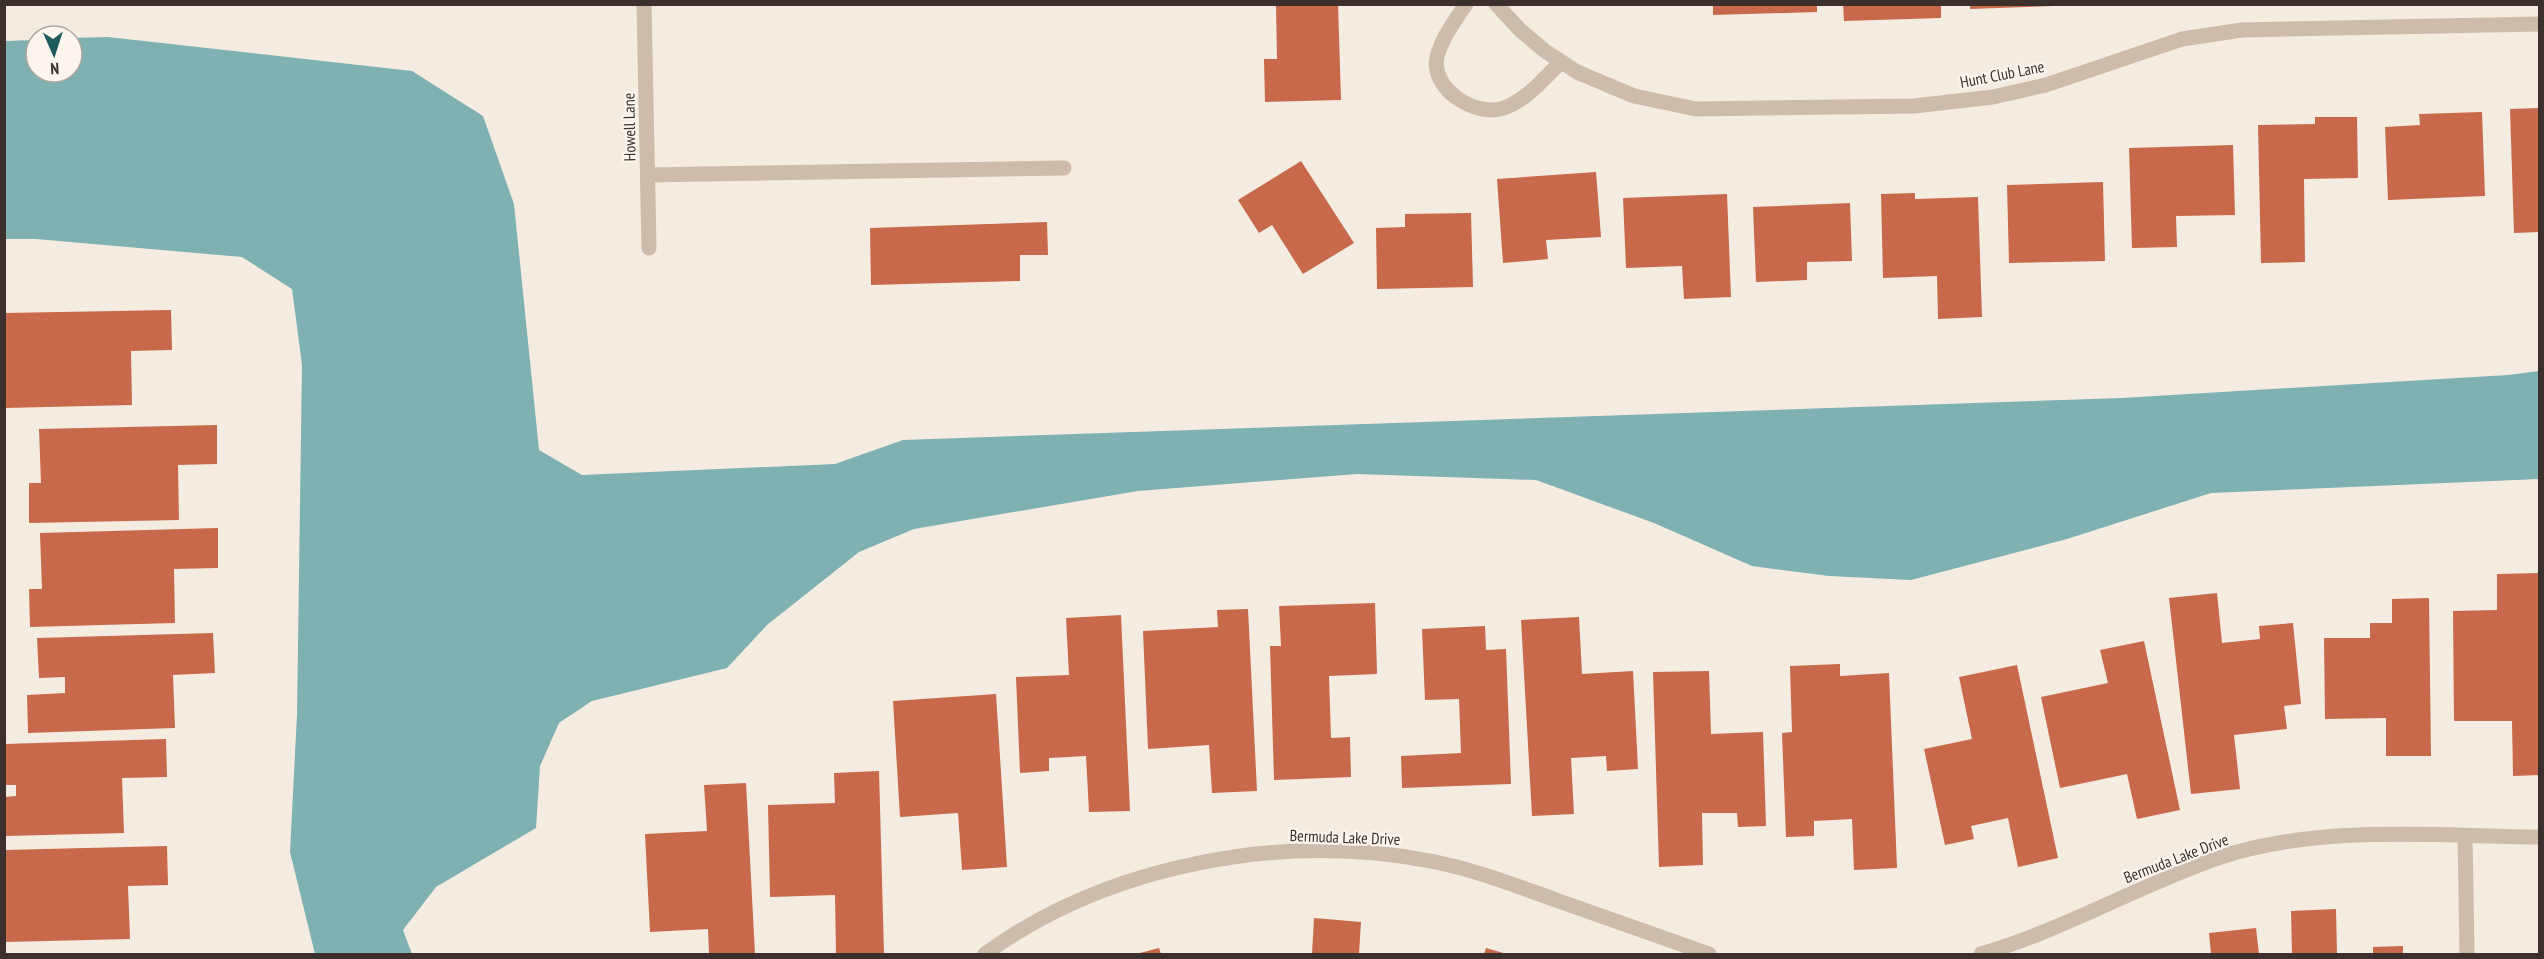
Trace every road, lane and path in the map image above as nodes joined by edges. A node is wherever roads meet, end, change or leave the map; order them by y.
1 (644, 4) edge
2 (1466, 4) edge
3 (1496, 4) edge
4 (2540, 24) edge
5 (1561, 62) junction
6 (1064, 168) dead end
7 (648, 175) junction
8 (649, 248) dead end
9 (2465, 836) junction
10 (2540, 837) edge
11 (985, 954) edge
12 (1709, 954) edge
13 (1981, 954) edge
14 (2467, 954) edge

1 - 7 street, Howell Lane
2 - 5 street
3 - 5 street, Hunt Club Lane
4 - 5 street, Hunt Club Lane
6 - 7 street
7 - 8 street, Howell Lane
9 - 10 street, Bermuda Lake Drive
9 - 13 street, Bermuda Lake Drive
9 - 14 street
11 - 12 street, Bermuda Lake Drive

